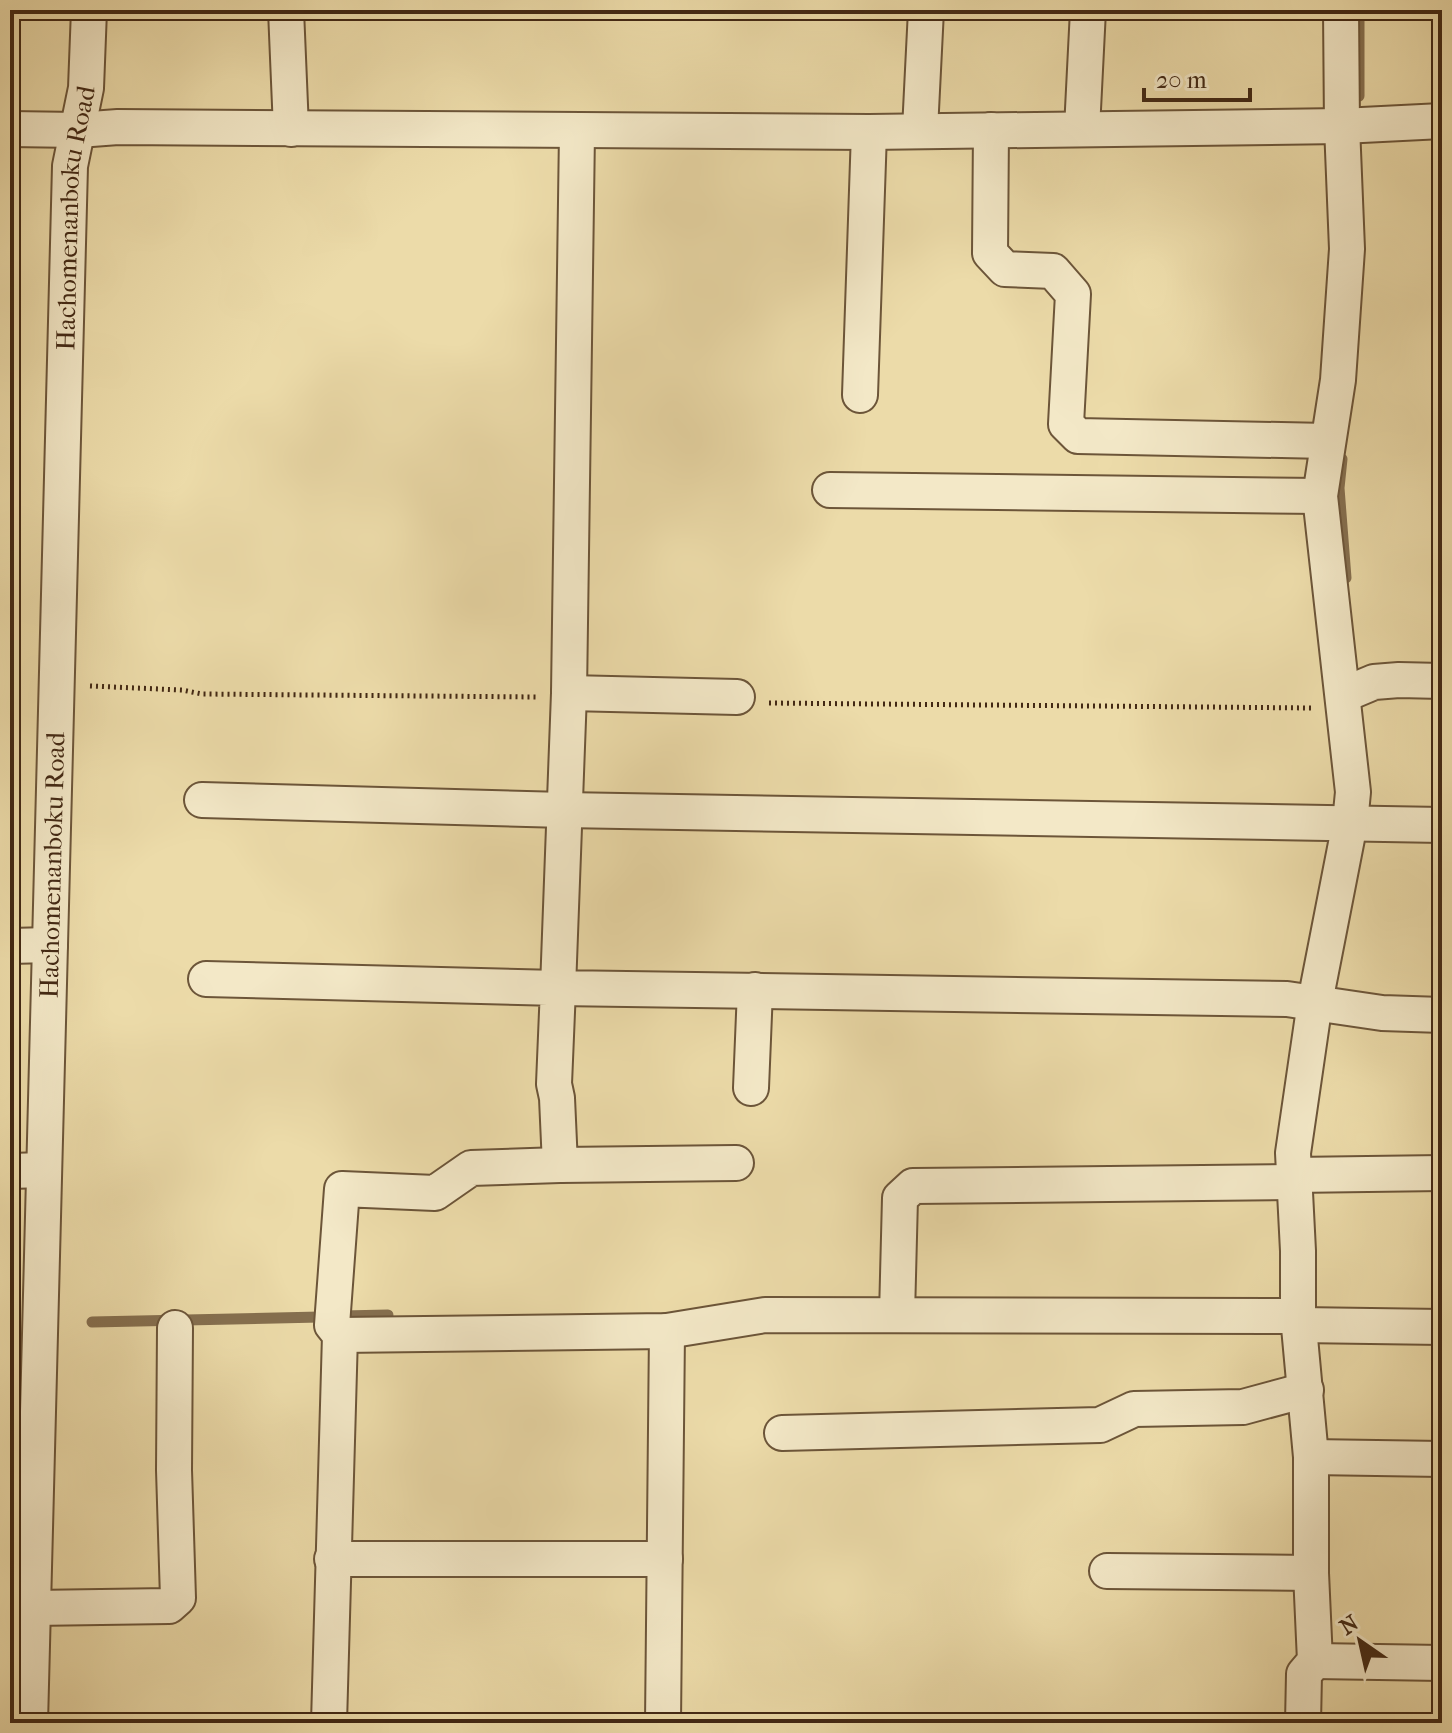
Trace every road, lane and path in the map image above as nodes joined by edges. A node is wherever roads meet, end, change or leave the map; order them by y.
1 (89, 10) edge
2 (286, 10) edge
3 (926, 10) edge
4 (1088, 10) edge
5 (1341, 10) edge
6 (1442, 121) edge
7 (1342, 126) junction
8 (10, 129) edge
9 (291, 129) junction
10 (1082, 129) junction
11 (78, 130) junction
12 (920, 130) junction
13 (991, 130) junction
14 (577, 132) junction
15 (869, 132) junction
16 (860, 395) dead end
17 (1327, 441) junction
18 (830, 490) dead end
19 (1320, 496) junction
20 (1442, 681) edge
21 (77, 686) dead end
22 (569, 693) junction
23 (737, 697) joint
24 (1344, 702) junction
25 (202, 800) dead end
26 (564, 810) junction
27 (1350, 823) junction
28 (1442, 825) edge
29 (50, 945) junction
30 (10, 946) edge
31 (206, 979) dead end
32 (558, 988) junction
33 (755, 990) junction
34 (1315, 1002) junction
35 (1442, 1015) edge
36 (751, 1088) dead end
37 (736, 1163) dead end
38 (560, 1165) junction
39 (44, 1170) junction
40 (10, 1171) edge
41 (1442, 1173) edge
42 (1293, 1178) junction
43 (897, 1315) junction
44 (1299, 1320) junction
45 (1442, 1327) edge
46 (175, 1328) dead end
47 (667, 1331) junction
48 (340, 1335) junction
49 (1306, 1390) junction
50 (782, 1433) dead end
51 (1311, 1457) junction
52 (1442, 1459) edge
53 (23, 1519) edge
54 (332, 1559) junction
55 (665, 1559) junction
56 (1107, 1571) dead end
57 (1311, 1573) junction
58 (33, 1608) junction
59 (1315, 1661) junction
60 (1442, 1663) edge
61 (20, 1683) edge
62 (30, 1723) edge
63 (329, 1723) edge
64 (663, 1723) edge
65 (1303, 1723) edge

1 - 11 street, Hachomenanboku Road
2 - 9 street
3 - 12 street
4 - 10 street
5 - 7 street
6 - 7 street
7 - 10 street
7 - 17 street
8 - 11 street
9 - 11 street
9 - 14 street
10 - 13 street
11 - 29 street, Hachomenanboku Road
12 - 13 street
12 - 15 street
13 - 17 street
14 - 15 street
14 - 22 street
15 - 16 street
17 - 19 street
18 - 19 street
19 - 24 street
20 - 24 street
21 - 22 path
22 - 23 street
22 - 26 street
23 - 24 path
24 - 27 street
25 - 26 street
26 - 27 street
26 - 32 street
27 - 28 street
27 - 34 street
29 - 30 street
29 - 39 street, Hachomenanboku Road
31 - 32 street
32 - 33 street
32 - 38 street
33 - 34 street
33 - 36 street
34 - 35 street
34 - 42 street
37 - 38 street
38 - 48 street
39 - 40 street
39 - 53 street, Hachomenanboku Road
41 - 42 street
42 - 43 street
42 - 44 street
43 - 44 street
43 - 47 street
44 - 45 street
44 - 49 street
46 - 58 street
47 - 48 street
47 - 55 street
48 - 54 street
49 - 50 street
49 - 51 street
51 - 52 street
51 - 57 street
53 - 58 street, Hachomenanboku Road
54 - 55 street
54 - 63 street
55 - 64 street
56 - 57 street
57 - 59 street
58 - 61 street, Hachomenanboku Road
59 - 60 street
59 - 65 street
61 - 62 street, Hachomenanboku Road

